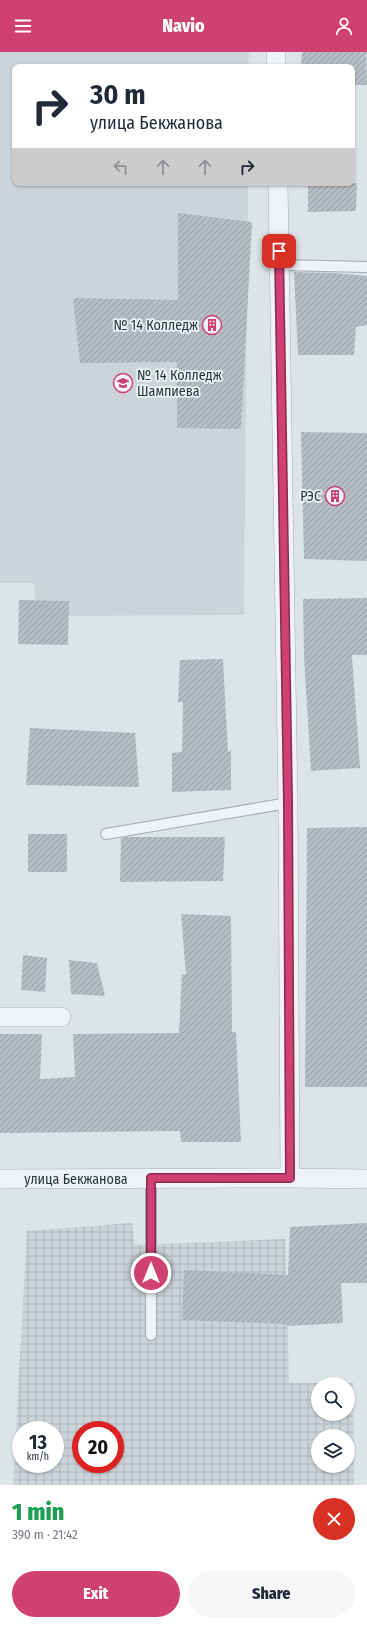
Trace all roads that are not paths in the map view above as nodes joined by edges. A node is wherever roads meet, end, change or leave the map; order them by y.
1 (276, 52) edge
2 (276, 64) edge
3 (278, 186) edge
4 (280, 265) junction
5 (367, 267) edge
6 (288, 803) junction
7 (106, 834) dead end
8 (0, 1017) edge
9 (61, 1017) dead end
10 (151, 1178) junction
11 (290, 1178) junction
12 (0, 1179) edge
13 (367, 1179) edge
14 (151, 1335) dead end

1 - 2 street
3 - 4 street
4 - 5 lane
4 - 6 street
6 - 7 lane
6 - 11 street
8 - 9 street
10 - 11 street, улица Бекжанова
10 - 12 street, улица Бекжанова
10 - 14 lane
11 - 13 street, улица Бекжанова

